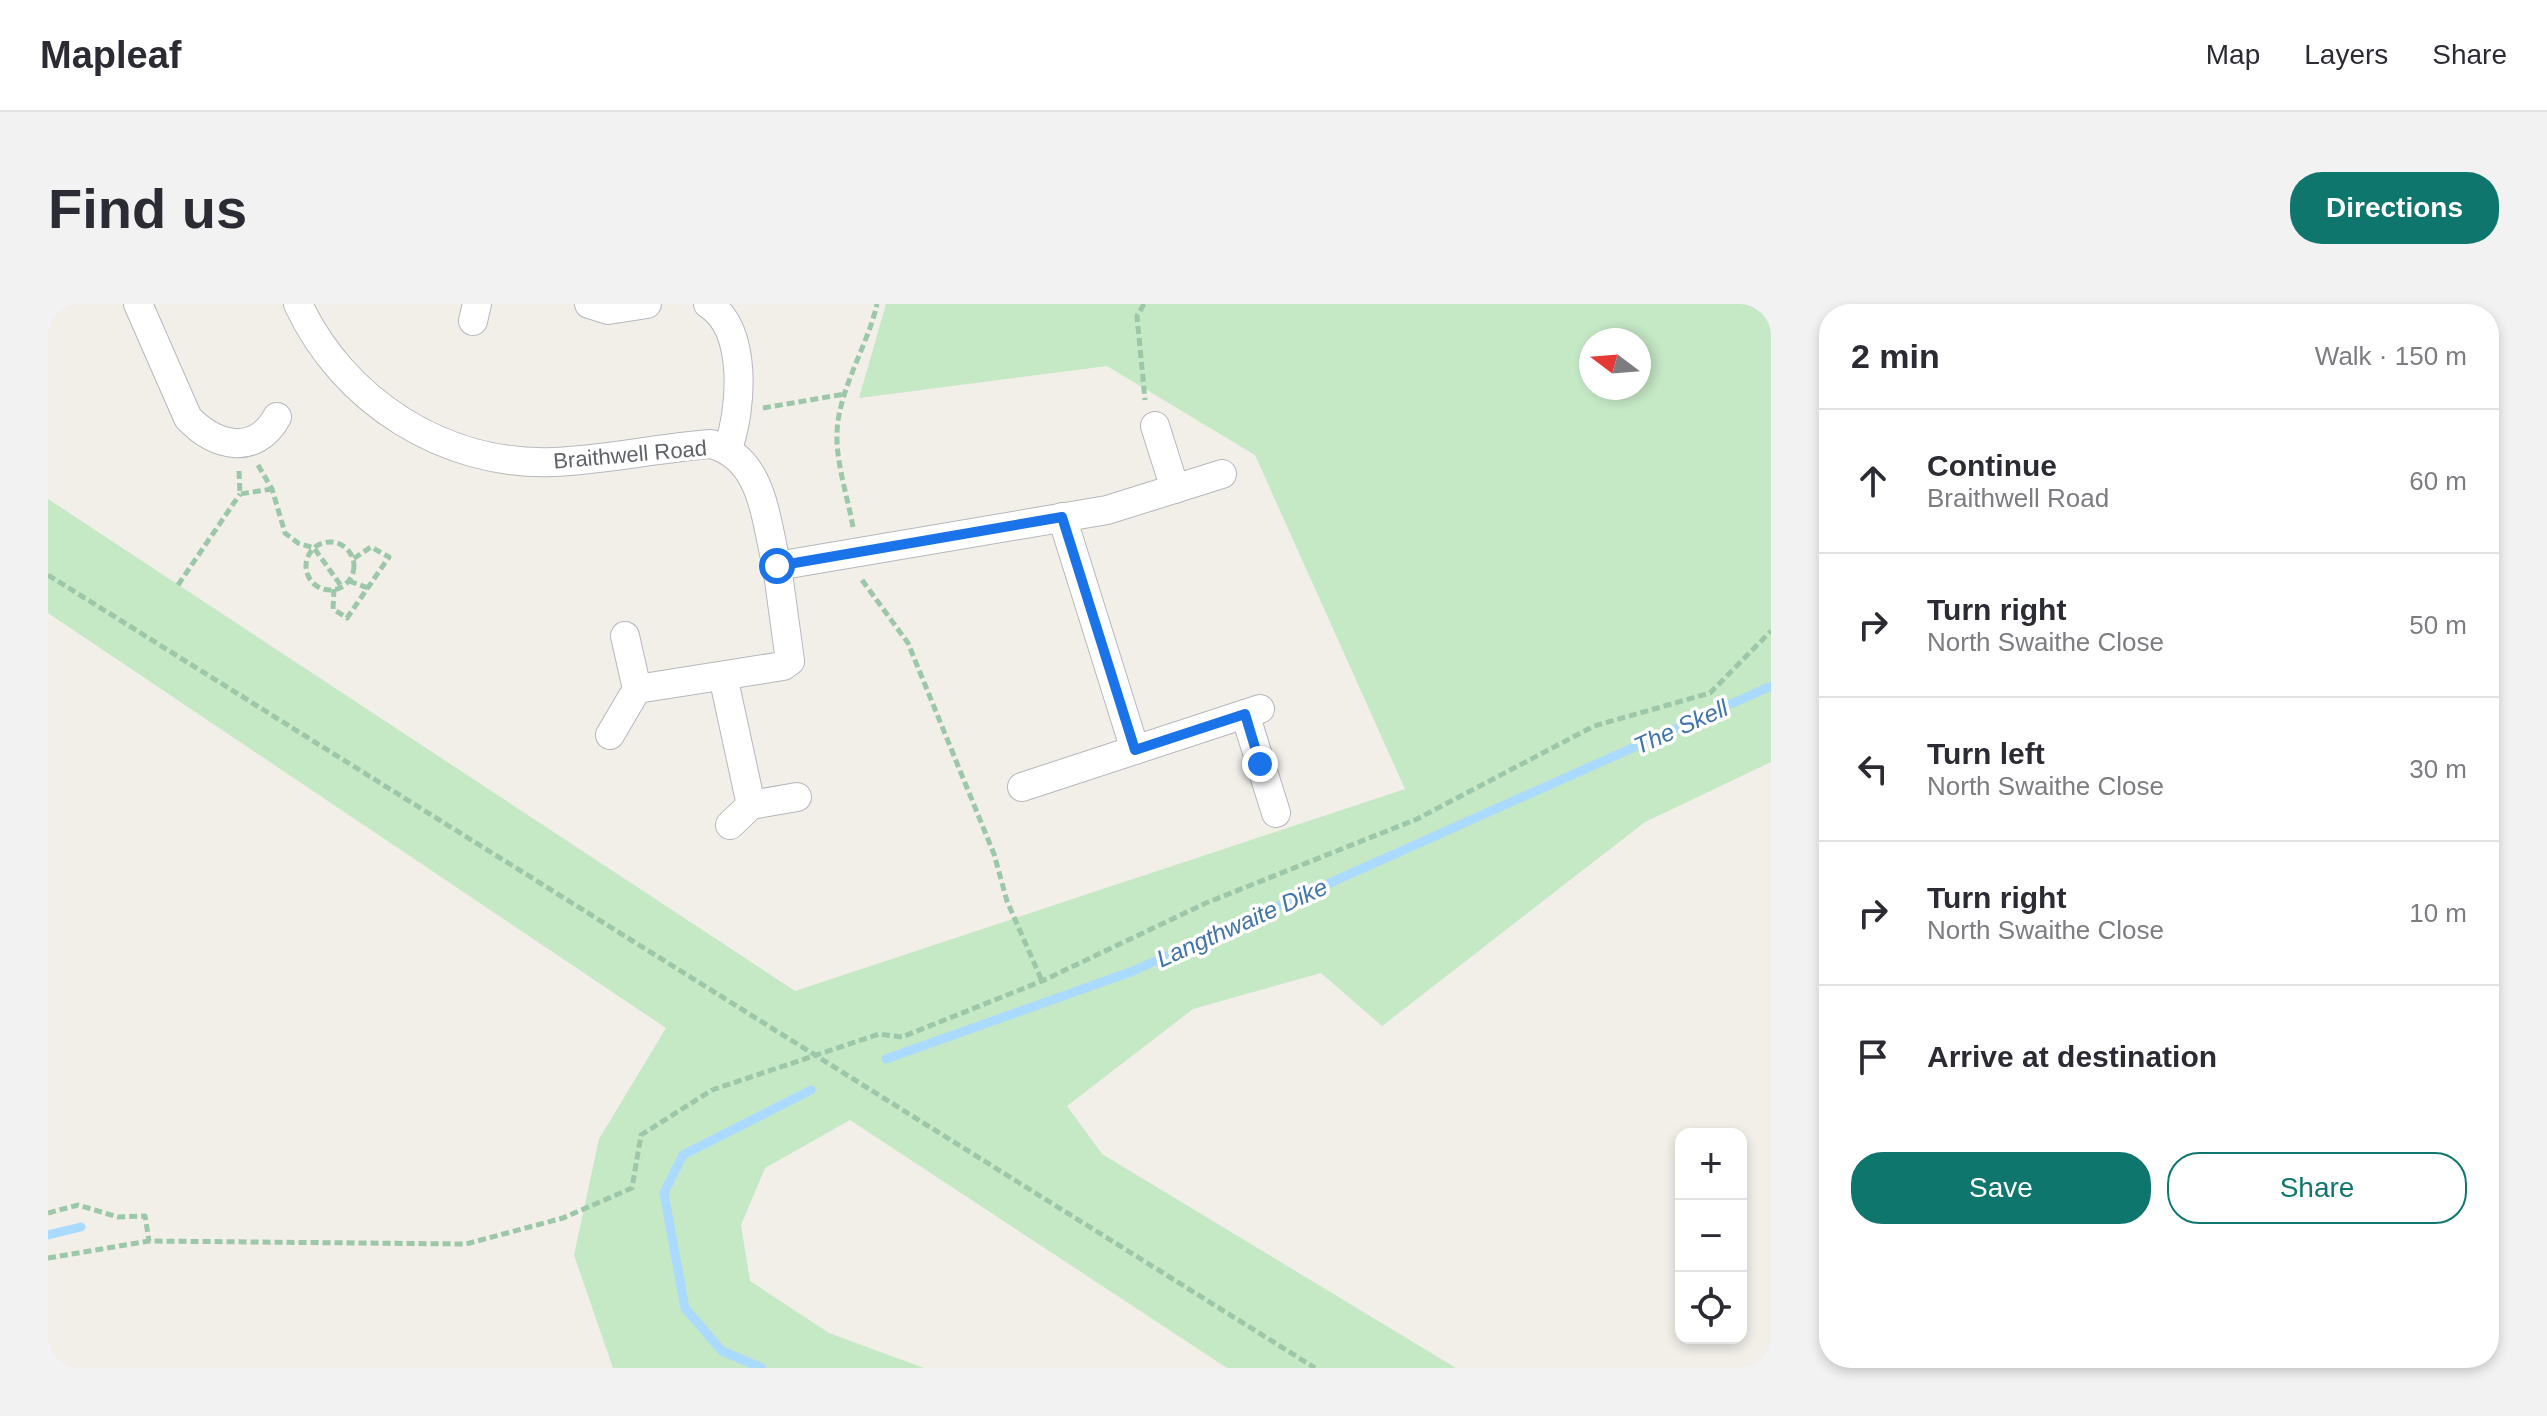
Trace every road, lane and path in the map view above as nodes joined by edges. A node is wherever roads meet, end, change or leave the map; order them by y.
1 (138, 304) edge
2 (298, 304) edge
3 (589, 304) edge
4 (647, 304) edge
5 (708, 304) edge
6 (877, 304) edge
7 (1144, 304) edge
8 (845, 394) junction
9 (739, 413) junction
10 (277, 417) dead end
11 (1155, 426) joint
12 (241, 445) junction
13 (728, 448) junction
14 (1222, 474) dead end
15 (272, 489) junction
16 (1175, 489) junction
17 (240, 494) junction
18 (1062, 517) junction
19 (314, 548) junction
20 (858, 552) junction
21 (353, 559) junction
22 (777, 566) junction
23 (48, 575) edge
24 (349, 581) junction
25 (178, 585) dead end
26 (342, 587) junction
27 (368, 588) junction
28 (334, 589) junction
29 (1771, 631) edge
30 (625, 636) dead end
31 (723, 676) junction
32 (637, 689) junction
33 (610, 735) dead end
34 (1135, 750) junction
35 (1022, 787) dead end
36 (797, 797) dead end
37 (751, 805) junction
38 (1276, 813) dead end
39 (730, 825) dead end
40 (1042, 981) junction
41 (816, 1056) junction
42 (48, 1213) edge
43 (149, 1241) junction
44 (48, 1258) edge
45 (1315, 1368) edge

1 - 12 street
2 - 13 street, Braithwell Road
3 - 4 street
5 - 9 street
6 - 8 path
7 - 11 path
8 - 9 path
8 - 20 path
9 - 13 street
10 - 12 street
11 - 16 street
12 - 15 path
12 - 17 path
13 - 22 street, Braithwell Road
14 - 16 street
15 - 17 path
15 - 19 path
16 - 18 street
17 - 25 path
18 - 20 street
18 - 34 street
19 - 21 path
19 - 26 path
19 - 28 path
20 - 22 street
20 - 40 path
21 - 24 path
21 - 27 path
22 - 31 street, Braithwell Road
23 - 41 path
24 - 26 path
24 - 27 path
26 - 28 path
27 - 28 path
29 - 40 path
30 - 32 street
31 - 32 street
31 - 37 street
32 - 33 street
34 - 35 street
34 - 38 street
36 - 37 street
37 - 39 street
40 - 41 path
41 - 43 path
41 - 45 path
42 - 43 path
43 - 44 path

